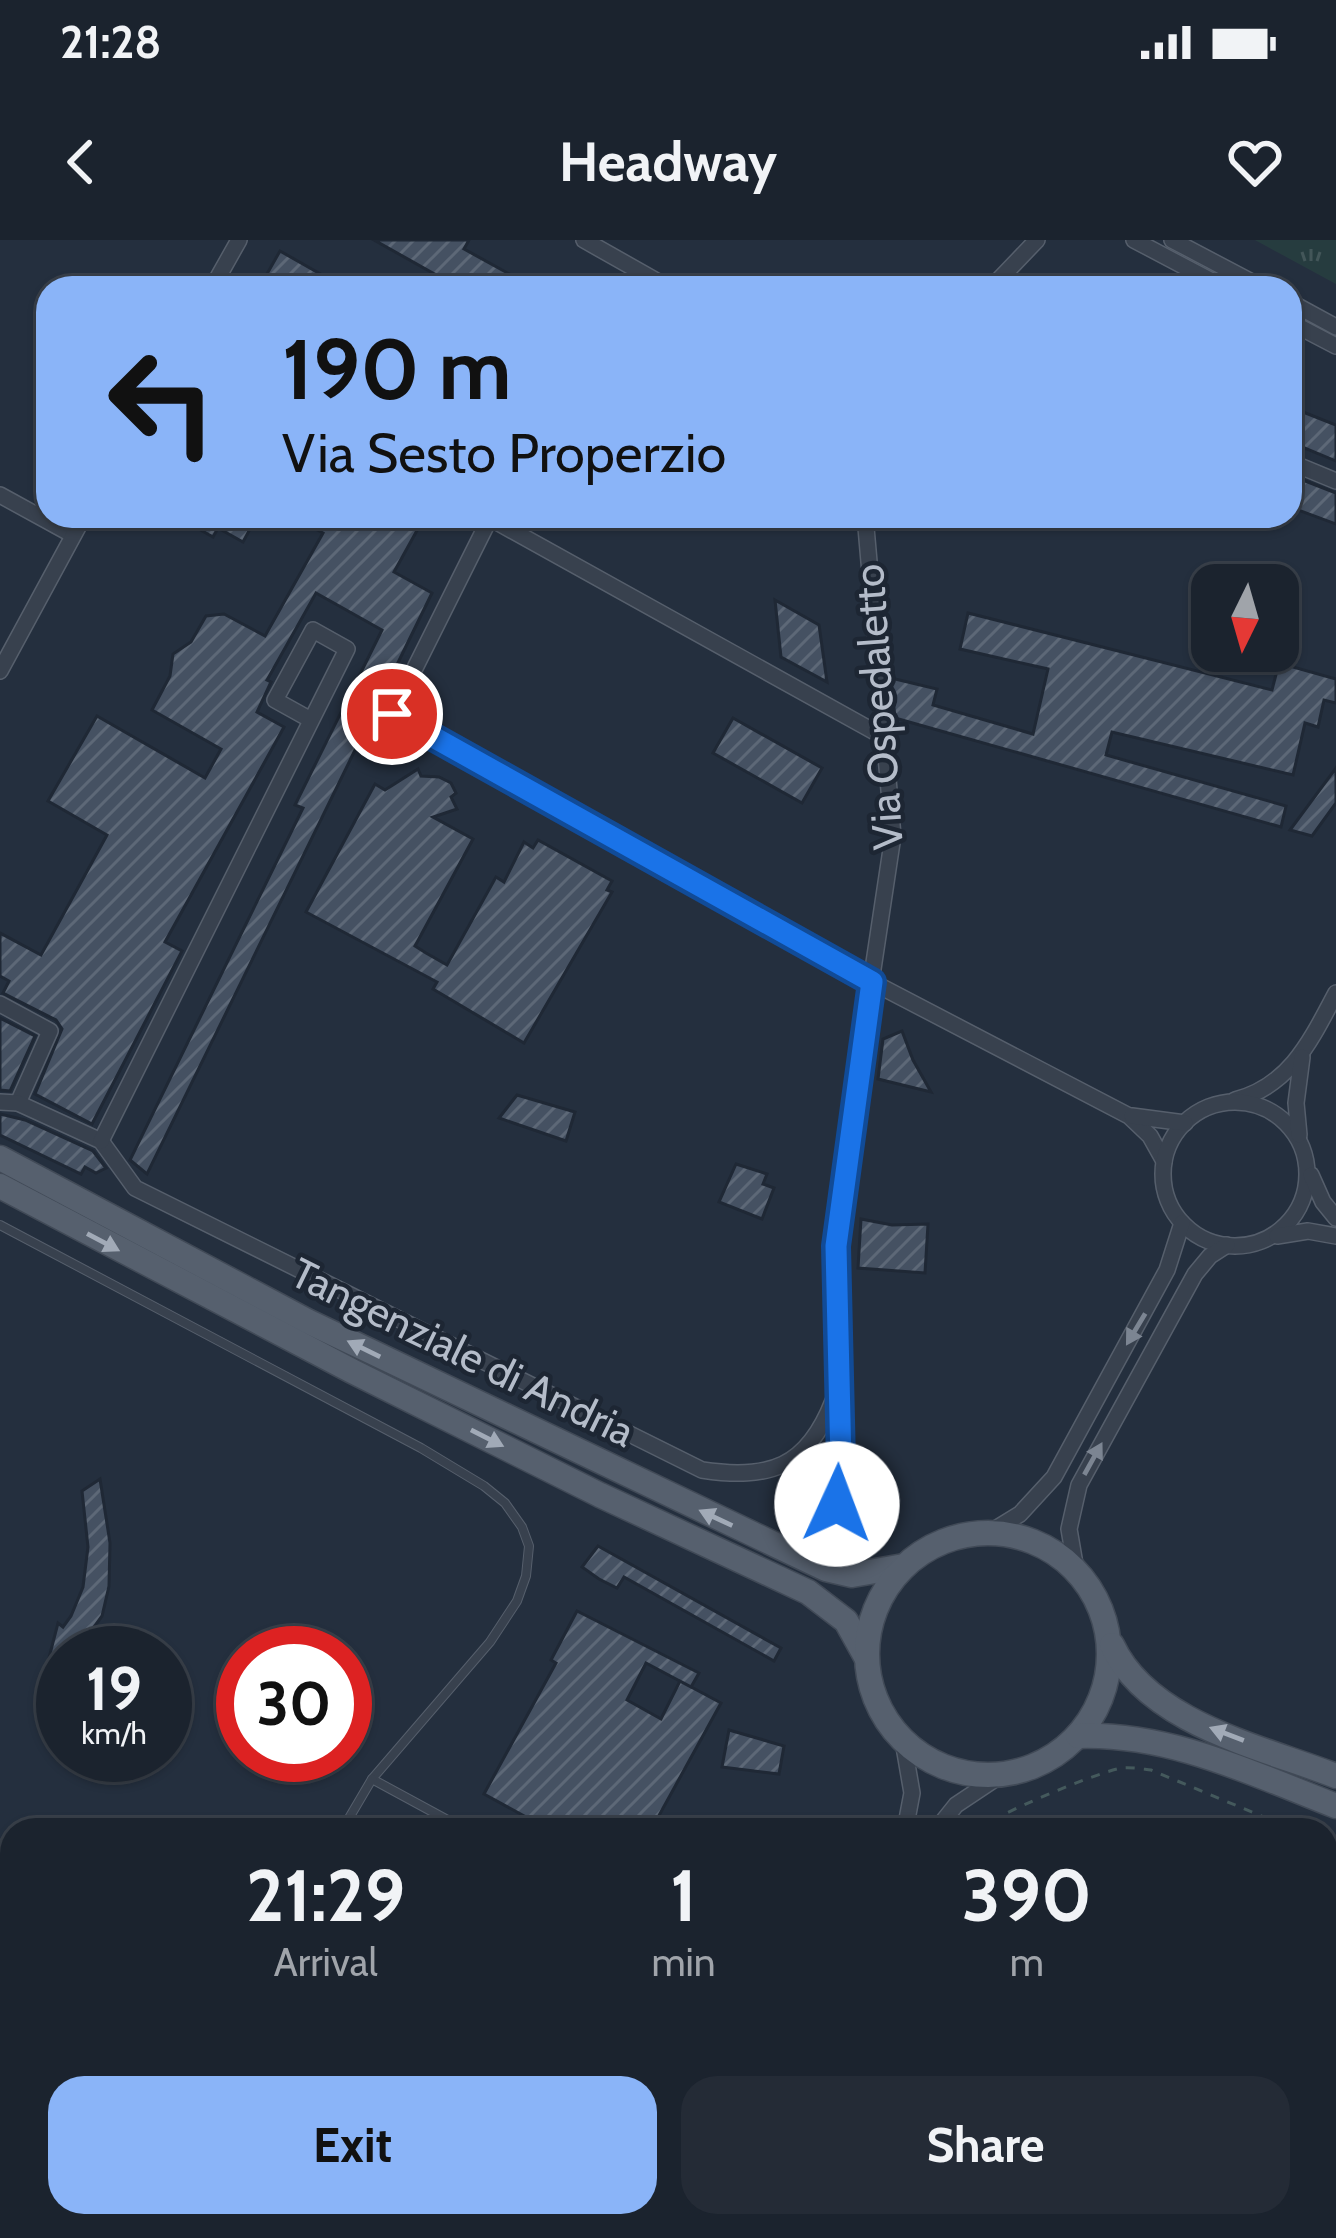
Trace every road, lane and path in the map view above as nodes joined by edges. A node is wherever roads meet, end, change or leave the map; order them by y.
1 (239, 240) edge
2 (584, 240) edge
3 (1036, 240) edge
4 (1134, 240) edge
5 (1172, 240) edge
6 (219, 276) edge
7 (648, 276) edge
8 (1002, 276) edge
9 (1203, 276) edge
10 (1240, 276) edge
11 (1302, 309) edge
12 (1336, 327) edge
13 (1302, 328) edge
14 (1336, 346) edge
15 (1302, 467) edge
16 (1336, 481) edge
17 (0, 495) edge
18 (36, 515) edge
19 (60, 528) edge
20 (77, 528) edge
21 (483, 528) edge
22 (508, 528) edge
23 (866, 528) edge
24 (73, 535) junction
25 (0, 671) edge
26 (310, 720) junction
27 (882, 736) junction
28 (872, 982) junction
29 (1336, 994) edge
30 (0, 1004) edge
31 (1303, 1054) junction
32 (0, 1102) edge
33 (18, 1102) junction
34 (1225, 1102) junction
35 (1129, 1116) junction
36 (1185, 1123) junction
37 (100, 1141) junction
38 (1300, 1142) junction
39 (0, 1158) edge
40 (1164, 1161) junction
41 (1307, 1164) junction
42 (0, 1186) edge
43 (1336, 1218) edge
44 (1182, 1223) junction
45 (0, 1225) edge
46 (1336, 1236) edge
47 (1268, 1238) junction
48 (1227, 1245) junction
49 (836, 1393) junction
50 (812, 1531) dead end
51 (989, 1533) junction
52 (904, 1566) junction
53 (1076, 1570) junction
54 (1109, 1639) junction
55 (866, 1657) junction
56 (1078, 1736) junction
57 (903, 1741) junction
58 (1001, 1775) junction
59 (1336, 1776) edge
60 (372, 1779) joint
61 (370, 1782) edge
62 (1336, 1805) edge
63 (349, 1818) edge
64 (444, 1818) edge
65 (907, 1818) edge
66 (946, 1818) edge
67 (993, 1818) edge
68 (1266, 1818) edge

1 - 6 street
2 - 7 street
3 - 8 street
4 - 9 street
5 - 10 street
11 - 12 street
13 - 14 street
15 - 16 street
17 - 18 street
19 - 24 street
20 - 24 street
21 - 28 street
22 - 27 street
23 - 27 street, Via Ospedaletto
24 - 25 street
26 - 26 street
26 - 37 street
27 - 28 street, Via Ospedaletto
28 - 35 street
28 - 49 street, Via Ospedaletto
29 - 31 street
30 - 33 street
31 - 34 street
31 - 38 street
32 - 33 street
33 - 37 street
34 - 36 street
34 - 38 street
35 - 36 street
35 - 40 street
36 - 40 street
37 - 49 street
38 - 41 street
52 -> 39 main road, Tangenziale di Andria
40 - 44 street
41 - 43 street
41 - 47 street
42 -> 55 main road, Tangenziale di Andria
44 - 48 street
44 -> 51 street
45 - 60 lane
46 - 47 street
47 - 48 street
53 -> 48 street
49 - 50 street, Via Ospedaletto
51 - 52 main road, Tangenziale di Andria
51 - 53 main road
52 - 55 main road
53 - 54 main road
54 - 56 main road, Tangenziale di Andria
59 -> 54 main road
55 - 57 main road, Tangenziale di Andria
56 - 58 main road, Tangenziale di Andria
56 - 62 main road
57 - 58 main road, Tangenziale di Andria
57 - 65 street
58 - 66 street
60 - 64 lane
61 - 63 lane
67 - 68 path

